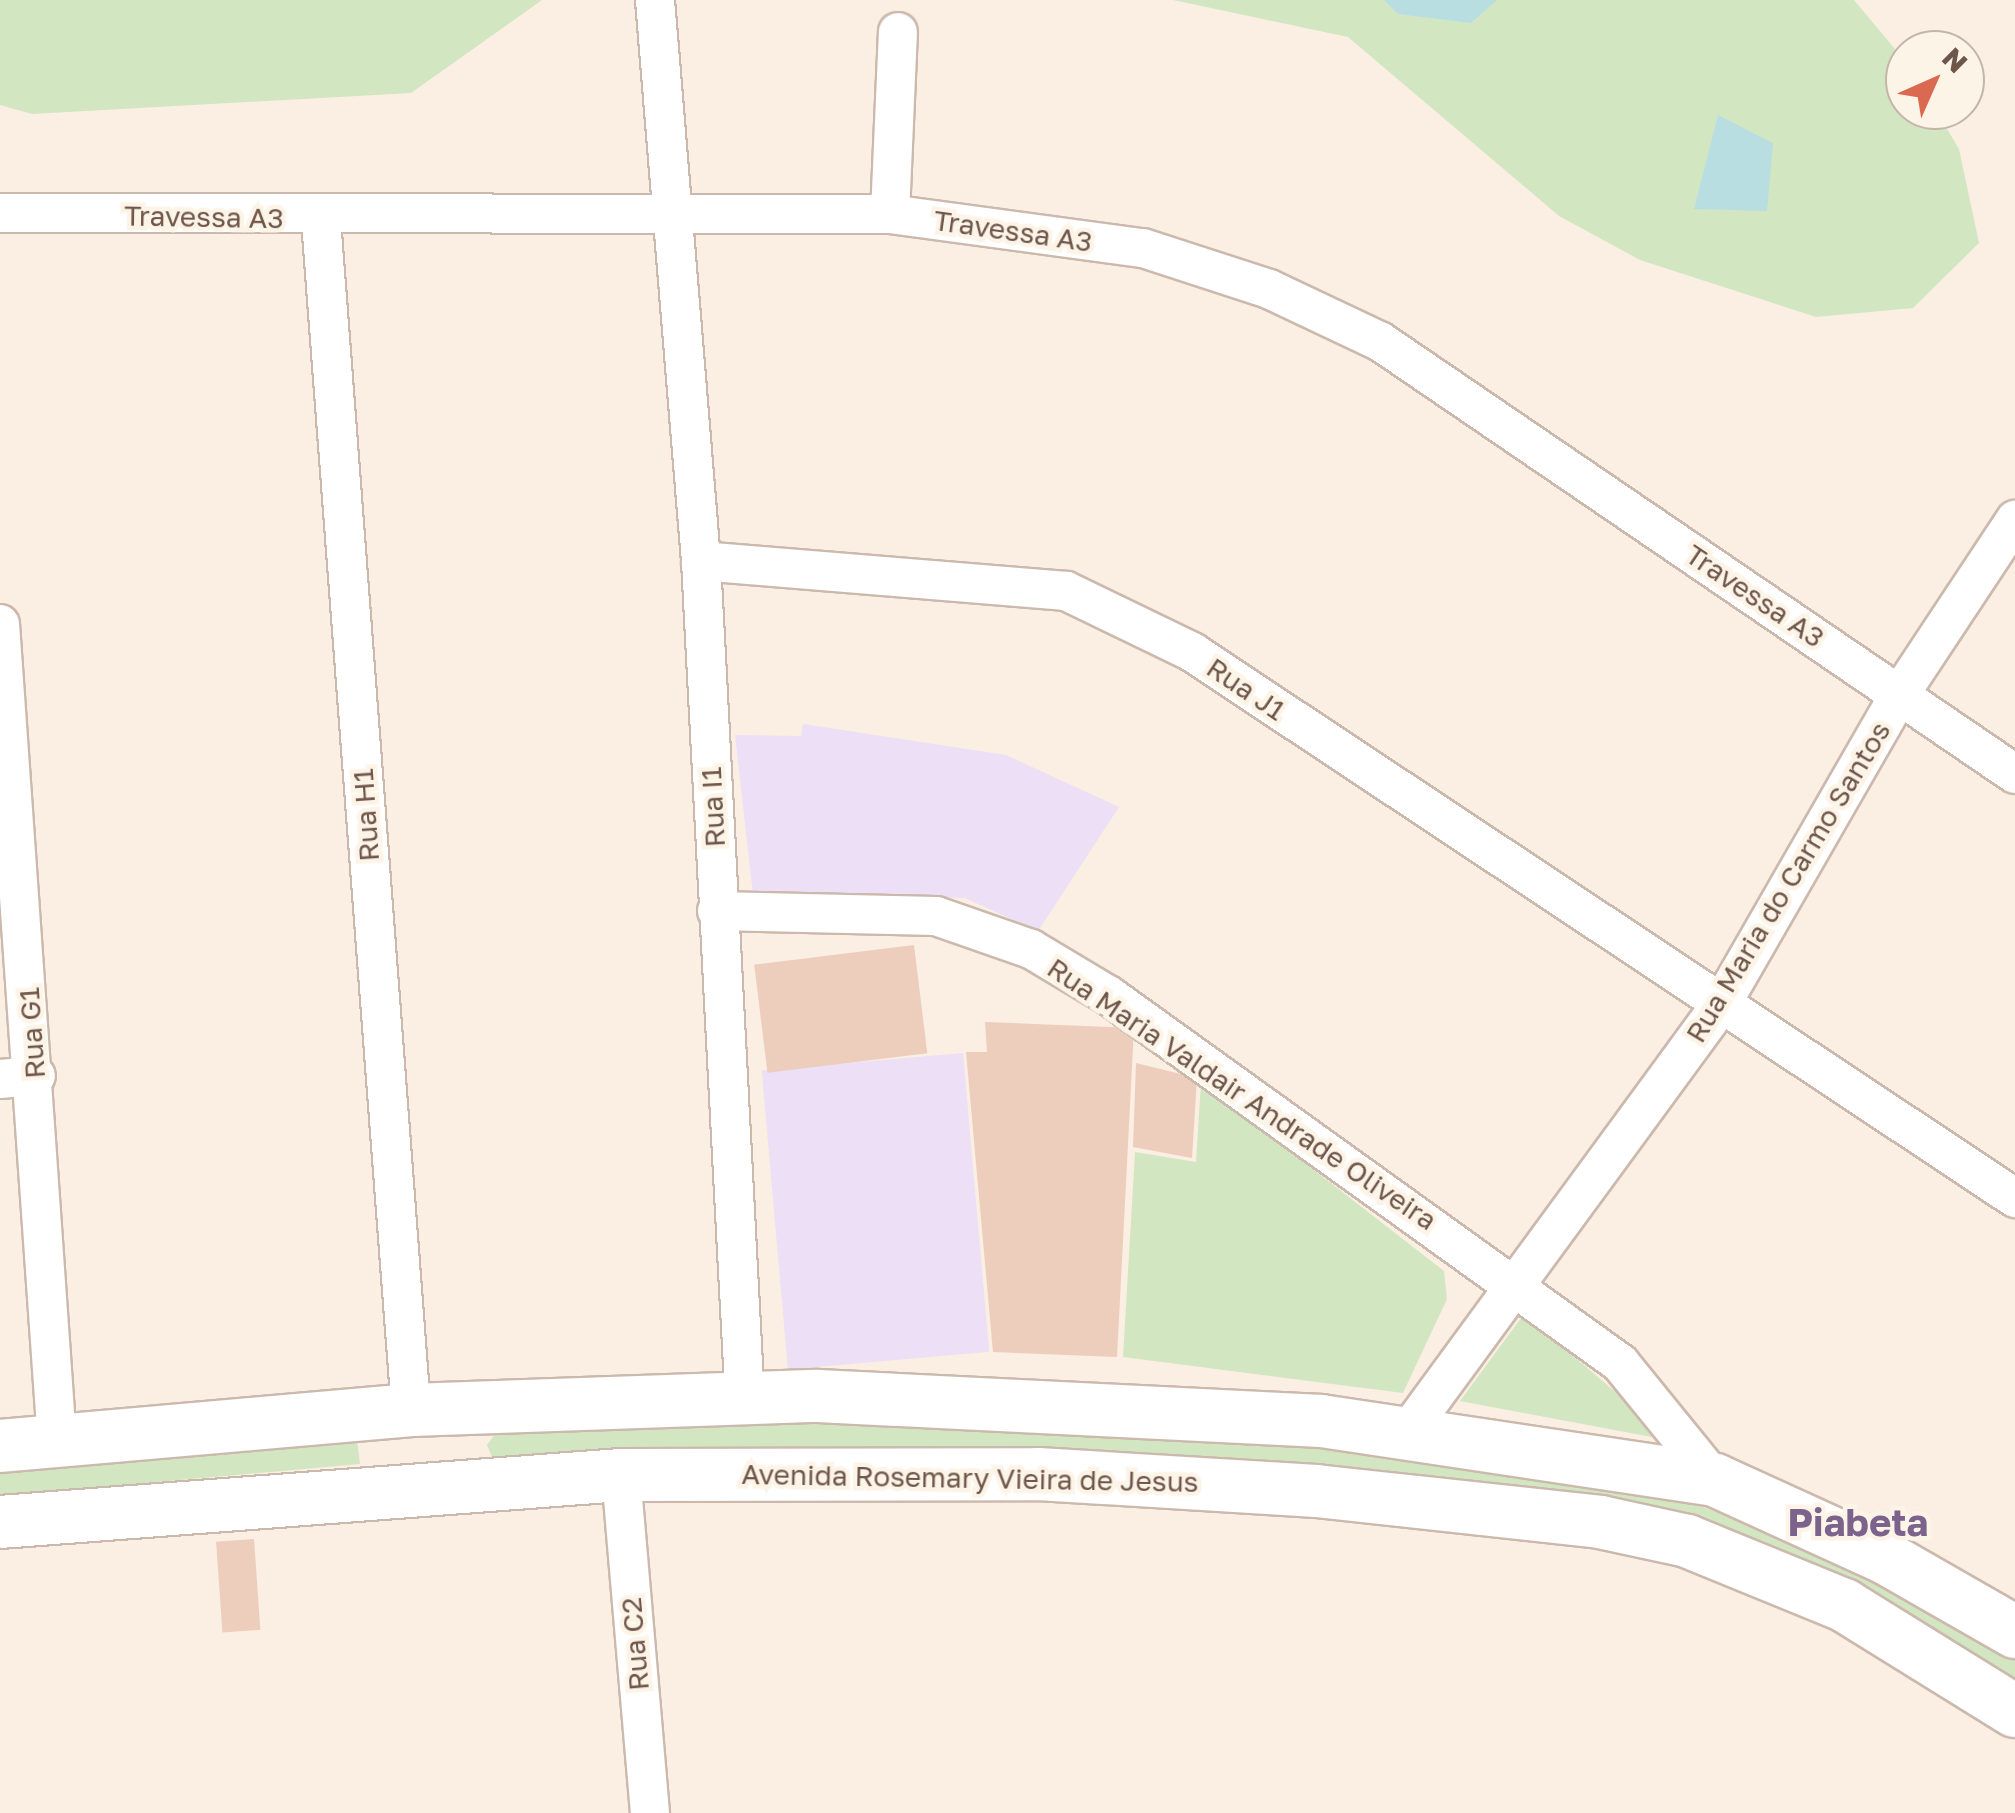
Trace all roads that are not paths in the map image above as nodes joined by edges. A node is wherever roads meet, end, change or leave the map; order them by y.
1 (655, 0) edge
2 (898, 32) dead end
3 (675, 212) junction
4 (0, 213) edge
5 (890, 214) junction
6 (321, 220) junction
7 (2015, 520) edge
8 (701, 561) junction
9 (0, 624) edge
10 (1900, 694) junction
11 (2015, 774) edge
12 (718, 911) junction
13 (1722, 1003) junction
14 (18, 1077) edge
15 (2015, 1198) edge
16 (1518, 1285) junction
17 (745, 1402) junction
18 (411, 1410) junction
19 (1409, 1430) junction
20 (57, 1442) junction
21 (0, 1446) edge
22 (620, 1475) junction
23 (1715, 1480) junction
24 (418, 1485) junction
25 (0, 1522) edge
26 (2015, 1632) edge
27 (2015, 1711) edge
28 (650, 1813) edge

1 - 3 street, Rua I1
2 - 5 street
3 - 5 street, Travessa A3
3 - 6 street, Travessa A3
3 - 8 street, Rua I1
4 - 6 street, Travessa A3
5 - 10 street, Travessa A3
6 - 18 street, Rua H1
7 - 10 street, Rua Maria do Carmo Santos
8 - 12 street, Rua I1
8 - 13 street, Rua J1
9 - 14 street, Rua G1
10 - 11 street, Travessa A3
10 - 13 street, Rua Maria do Carmo Santos
12 - 16 street, Rua Maria Valdair Andrade Oliveira
12 - 17 street, Rua I1
13 - 15 street, Rua J1
13 - 16 street, Rua Maria do Carmo Santos
14 - 20 street, Rua G1
16 - 19 street, Rua Maria do Carmo Santos
16 - 23 street
17 - 18 street
17 - 19 street
18 - 20 street
18 - 24 street
19 - 23 street
20 - 21 street
22 - 24 street, Avenida Rosemary Vieira de Jesus
22 - 27 street, Avenida Rosemary Vieira de Jesus
22 - 28 street, Rua C2
23 - 26 street
24 - 25 street, Avenida Rosemary Vieira de Jesus

